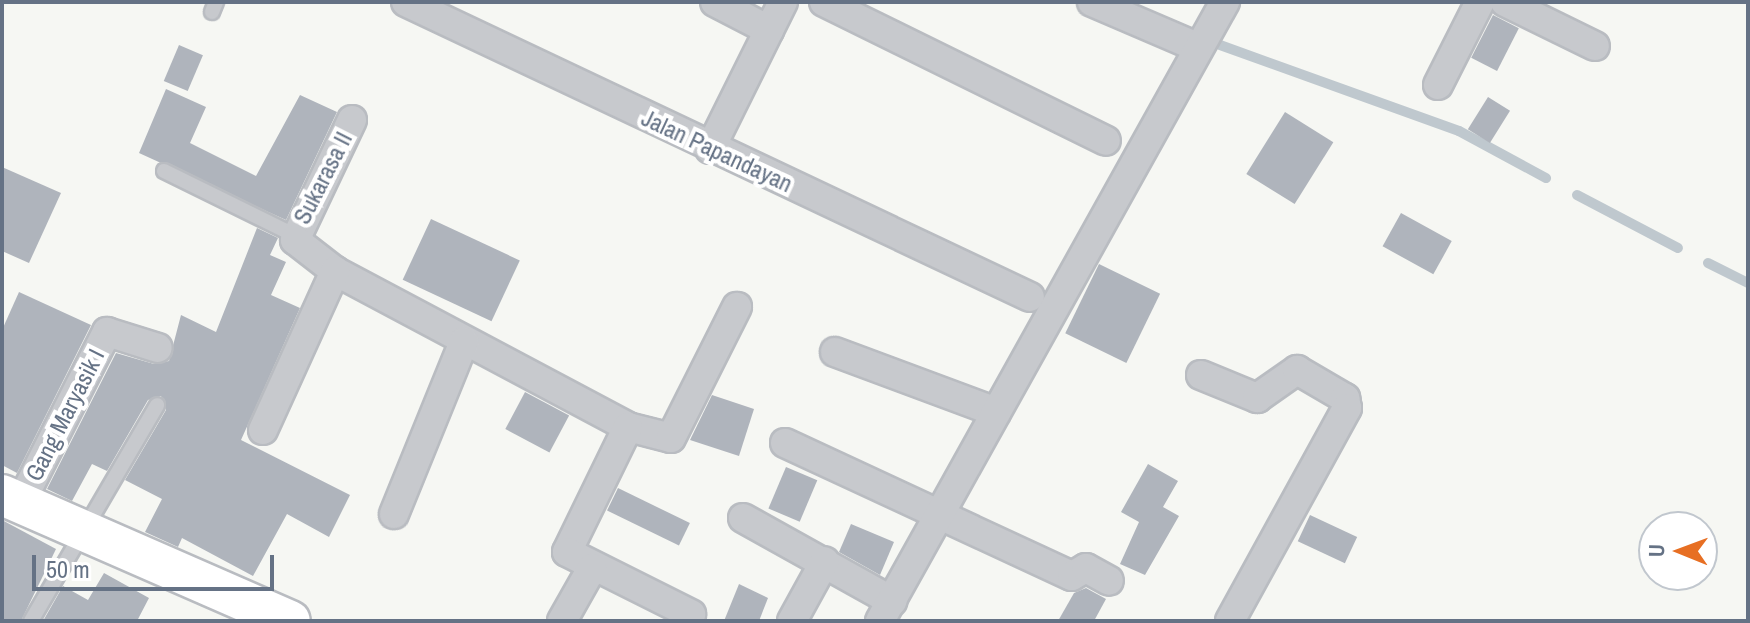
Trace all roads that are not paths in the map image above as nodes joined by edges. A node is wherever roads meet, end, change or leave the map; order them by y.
1 (406, 2) edge
2 (715, 2) edge
3 (783, 2) edge
4 (824, 2) edge
5 (1092, 2) edge
6 (1225, 2) edge
7 (1480, 2) edge
8 (1505, 2) edge
9 (769, 30) junction
10 (1595, 46) dead end
11 (1197, 47) junction
12 (1438, 85) dead end
13 (352, 120) dead end
14 (1106, 141) dead end
15 (710, 149) junction
16 (164, 171) dead end
17 (294, 235) junction
18 (335, 271) junction
19 (1030, 297) dead end
20 (737, 307) dead end
21 (464, 342) junction
22 (158, 348) dead end
23 (835, 352) dead end
24 (1201, 375) dead end
25 (157, 405) dead end
26 (996, 412) junction
27 (628, 427) junction
28 (263, 430) dead end
29 (785, 443) dead end
30 (11, 500) edge
31 (394, 514) dead end
32 (942, 514) junction
33 (743, 518) dead end
34 (82, 529) junction
35 (825, 561) junction
36 (592, 568) junction
37 (1109, 581) dead end
38 (886, 611) edge
39 (691, 614) dead end
40 (287, 620) edge
41 (31, 621) edge
42 (562, 621) edge
43 (792, 621) edge
44 (1230, 621) edge

1 - 15 street, Jalan Papandayan
2 - 9 street
3 - 9 street
4 - 14 street
5 - 11 street
6 - 11 street
7 - 12 street
8 - 10 street
9 - 15 street
11 - 26 street
13 - 17 street, Sukarasa II
15 - 19 street, Jalan Papandayan
16 - 17 lane
17 - 18 street
18 - 21 street
18 - 28 street
20 - 27 street
21 - 27 street
21 - 31 street
22 - 30 street, Gang Maryasik I
23 - 26 street
24 - 44 street
25 - 34 lane
26 - 32 street
27 - 36 street
29 - 32 street
30 - 34 street
32 - 37 street
32 - 38 street
33 - 35 street
34 - 40 street
34 - 41 lane
35 - 38 street
35 - 43 street
36 - 39 street
36 - 42 street

